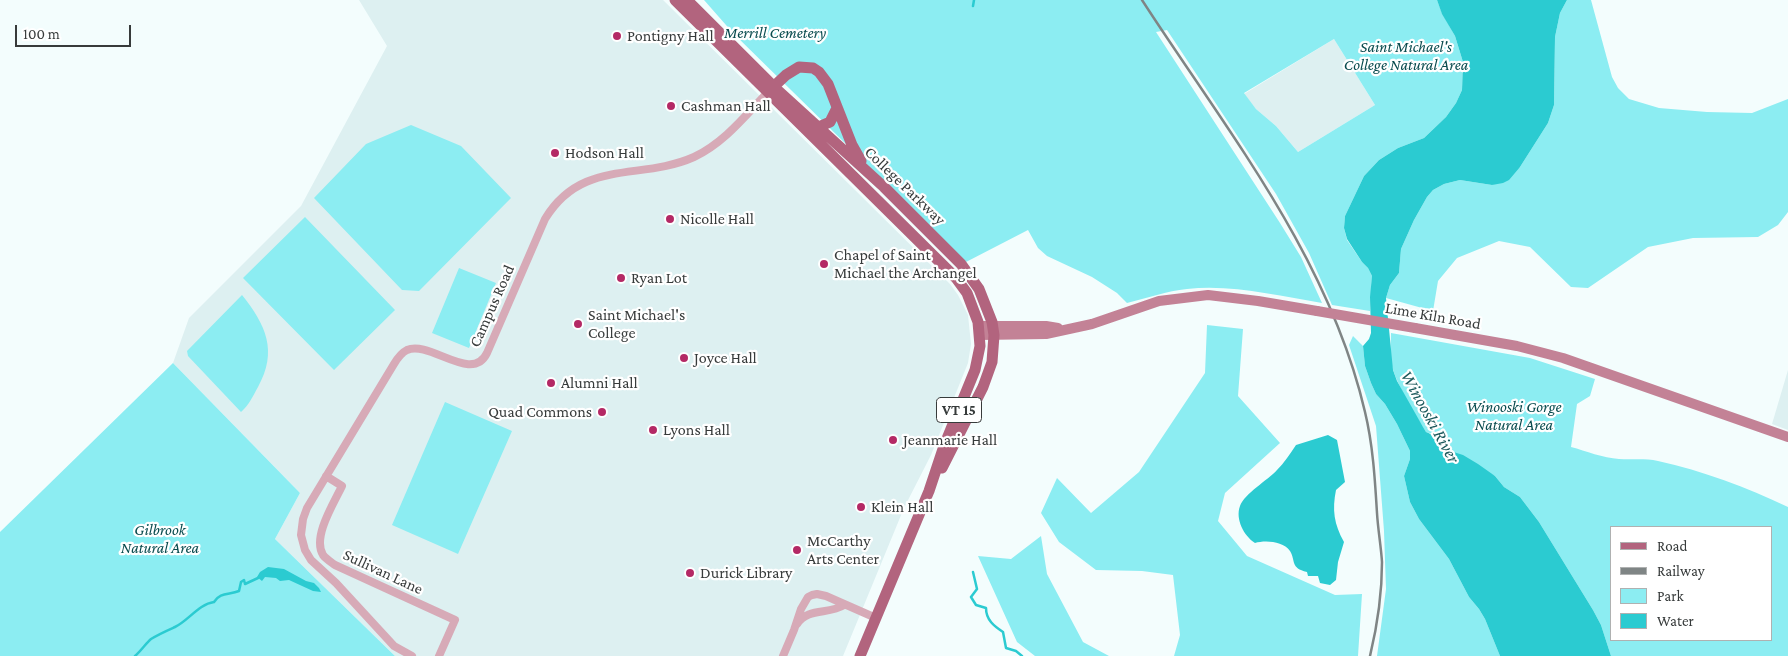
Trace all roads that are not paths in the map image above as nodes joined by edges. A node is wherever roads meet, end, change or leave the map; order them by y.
1 (675, 0) edge
2 (687, 0) edge
3 (771, 89) junction
4 (837, 108) junction
5 (820, 127) junction
6 (807, 130) junction
7 (868, 173) junction
8 (993, 330) junction
9 (979, 331) junction
10 (1788, 437) edge
11 (326, 476) junction
12 (929, 491) junction
13 (844, 605) junction
14 (876, 618) junction
15 (794, 630) junction
16 (412, 656) edge
17 (440, 656) edge
18 (783, 656) edge
19 (860, 656) edge

1 - 3 main road, College Parkway / VT 15
2 - 3 main road, College Parkway / VT 15
3 - 4 main road
3 - 5 main road, College Parkway / VT 15
3 - 6 main road, College Parkway / VT 15
3 - 11 street, Campus Road
4 - 5 main road
4 - 7 main road
5 - 6 main road
5 - 7 main road, College Parkway / VT 15
6 - 9 main road, College Parkway / VT 15
7 - 8 main road, College Parkway / VT 15
8 - 9 main road, Lime Kiln Road
8 - 10 main road, Lime Kiln Road, bridge
8 - 12 main road, College Parkway / VT 15
9 - 12 main road, College Parkway / VT 15
11 - 16 street, Campus Road
11 - 17 street, Sullivan Lane
12 - 14 main road, College Parkway / VT 15
13 - 14 street
13 - 15 street
13 - 15 street
14 - 19 main road, College Parkway / VT 15
15 - 18 street

